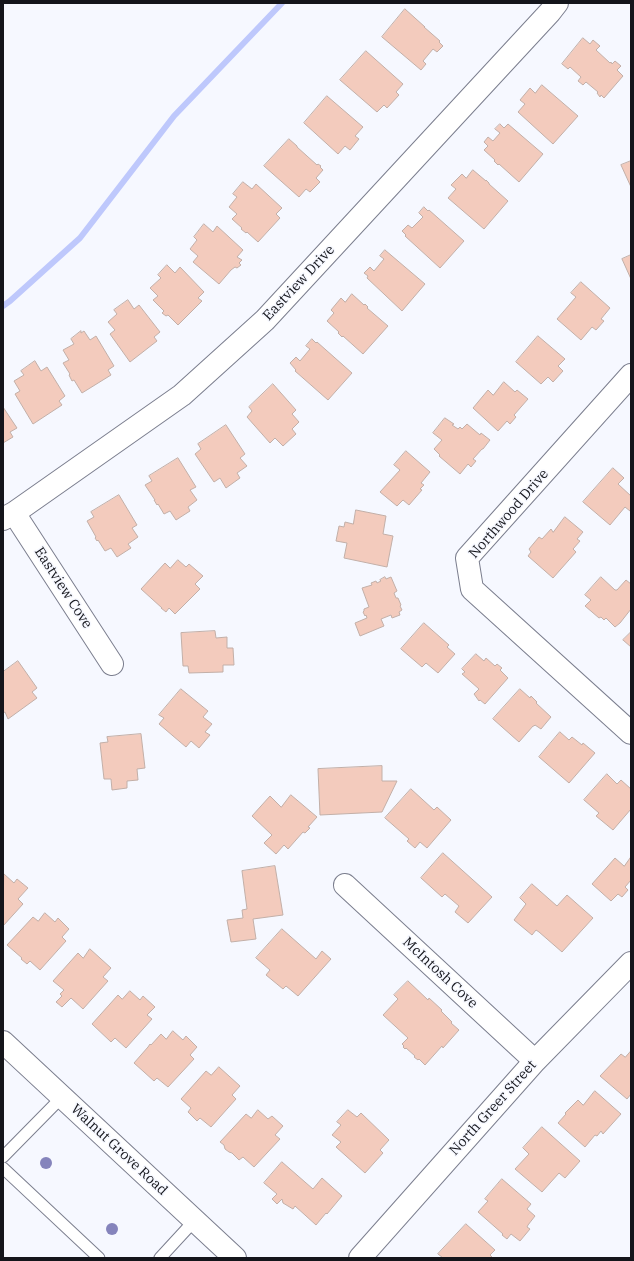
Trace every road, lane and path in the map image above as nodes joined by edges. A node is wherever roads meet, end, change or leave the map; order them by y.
1 (557, 3) edge
2 (631, 375) edge
3 (9, 516) edge
4 (112, 664) dead end
5 (631, 733) edge
6 (345, 885) dead end
7 (631, 963) edge
8 (3, 1042) edge
9 (535, 1061) junction
10 (62, 1097) junction
11 (3, 1157) edge
12 (3, 1168) edge
13 (195, 1220) junction
14 (99, 1258) edge
15 (160, 1258) edge
16 (236, 1258) edge
17 (360, 1258) edge

1 - 3 street, Eastview Drive
2 - 5 street, Northwood Drive
3 - 4 street, Eastview Cove
6 - 9 street, McIntosh Cove
7 - 9 street, North Greer Street
8 - 10 street, Walnut Grove Road
9 - 17 street, North Greer Street
10 - 11 lane
10 - 13 street, Walnut Grove Road
12 - 14 lane
13 - 15 lane
13 - 16 street, Walnut Grove Road

